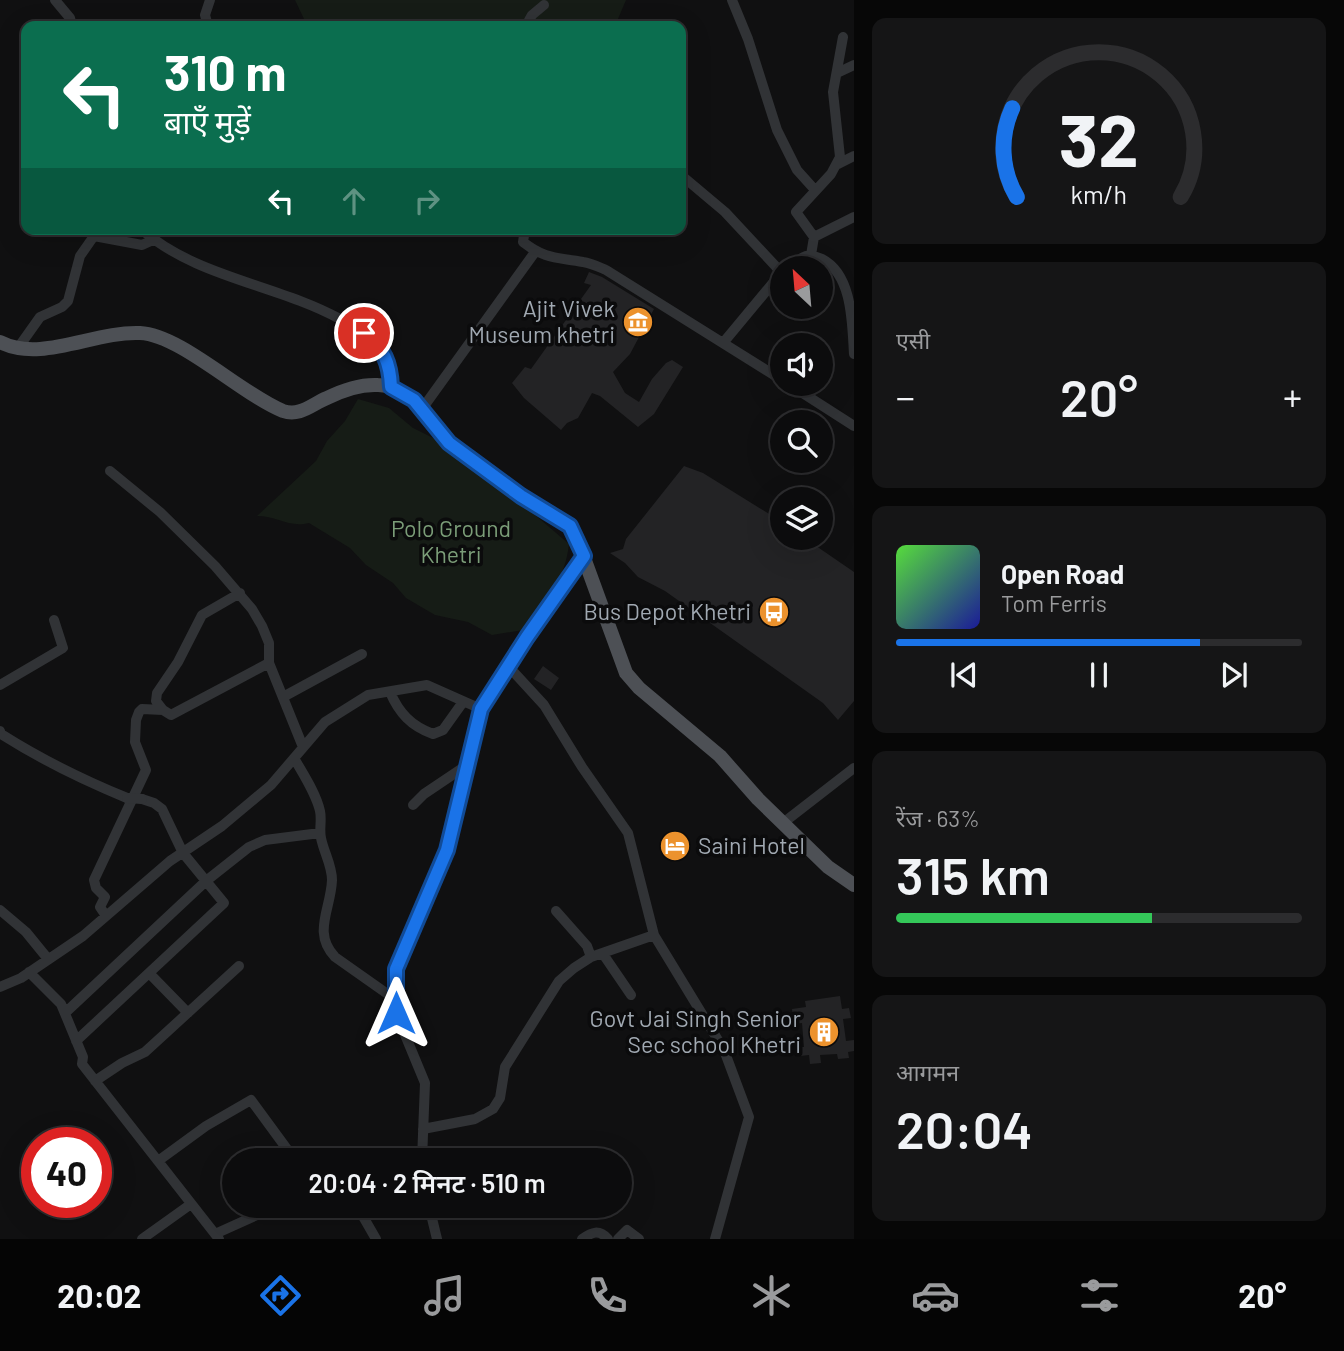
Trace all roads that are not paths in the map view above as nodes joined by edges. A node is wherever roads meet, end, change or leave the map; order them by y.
1 (55, 0) edge
2 (210, 0) edge
3 (732, 0) edge
4 (544, 5) dead end
5 (71, 21) edge
6 (207, 21) edge
7 (529, 21) edge
8 (843, 37) dead end
9 (854, 65) edge
10 (837, 73) junction
11 (854, 156) edge
12 (838, 164) junction
13 (686, 179) edge
14 (815, 190) junction
15 (854, 217) edge
16 (148, 235) edge
17 (524, 235) edge
18 (814, 237) junction
19 (153, 240) junction
20 (535, 252) junction
21 (811, 255) junction
22 (770, 256) edge
23 (806, 256) edge
24 (849, 283) edge
25 (770, 287) edge
26 (0, 342) edge
27 (723, 342) junction
28 (18, 348) junction
29 (854, 354) edge
30 (770, 372) edge
31 (391, 387) junction
32 (807, 396) edge
33 (422, 409) junction
34 (854, 426) edge
35 (110, 471) dead end
36 (584, 556) junction
37 (240, 593) junction
38 (54, 620) dead end
39 (362, 654) dead end
40 (269, 663) junction
41 (508, 666) junction
42 (0, 685) edge
43 (390, 692) junction
44 (283, 697) junction
45 (463, 702) junction
46 (481, 709) junction
47 (163, 710) junction
48 (0, 733) edge
49 (303, 747) junction
50 (294, 758) junction
51 (467, 765) junction
52 (854, 768) edge
53 (412, 805) dead end
54 (783, 824) junction
55 (320, 833) junction
56 (183, 853) junction
57 (206, 881) junction
58 (854, 886) edge
59 (0, 910) edge
60 (556, 911) dead end
61 (106, 916) junction
62 (654, 935) junction
63 (603, 954) junction
64 (591, 957) junction
65 (48, 959) junction
66 (239, 966) dead end
67 (29, 972) junction
68 (149, 973) junction
69 (0, 987) edge
70 (631, 995) dead end
71 (396, 1000) junction
72 (65, 1013) junction
73 (188, 1013) junction
74 (76, 1041) junction
75 (95, 1081) junction
76 (423, 1129) junction
77 (286, 1148) edge
78 (422, 1148) edge
79 (158, 1161) junction
80 (191, 1204) junction
81 (254, 1218) edge
82 (364, 1218) edge
83 (432, 1218) edge
84 (217, 1237) edge
85 (142, 1239) edge
86 (376, 1239) edge
87 (437, 1239) edge
88 (582, 1239) edge
89 (608, 1239) edge
90 (618, 1239) edge
91 (639, 1239) edge
92 (715, 1239) edge

1 - 5 street
2 - 6 street
3 - 14 street
4 - 7 street
8 - 10 street
9 - 10 street
10 - 12 street
11 - 12 street
12 - 14 street
13 - 22 street
14 - 18 street
15 - 18 street
16 - 19 street
17 - 20 street
18 - 21 street
19 - 28 street
19 - 31 street
20 - 27 street
20 - 33 street
21 - 23 street
21 - 24 street
24 - 29 street
25 - 27 street
26 - 28 main road
27 - 30 street
28 - 31 main road
31 - 33 main road
32 - 34 street
33 - 36 main road
35 - 37 street
36 - 41 street
36 - 54 main road
37 - 40 street
37 - 47 street
38 - 42 street
39 - 44 street
40 - 44 street
40 - 47 street
41 - 46 street
41 - 62 street
43 - 45 street
43 - 45 street
43 - 49 street
44 - 49 street
45 - 46 street
46 - 51 street
47 - 61 street
48 - 56 street, bridge
49 - 50 street
50 - 55 street
50 - 56 street
51 - 53 street
51 - 71 street
52 - 54 street
54 - 58 main road
55 - 57 street
55 - 71 street
56 - 57 street
56 - 61 street
57 - 68 street
57 - 72 street
59 - 65 street
60 - 64 street
61 - 65 street
62 - 63 street
62 - 92 street
63 - 64 street
63 - 70 street
64 - 76 street
65 - 67 street
66 - 73 street
67 - 69 street
67 - 72 street
68 - 73 street
68 - 74 street
71 - 76 street
72 - 74 street
73 - 75 street
74 - 75 street
75 - 79 street
76 - 78 street
77 - 79 street
79 - 80 street
80 - 84 street
80 - 85 street
81 - 84 street
82 - 86 street
83 - 87 street
88 - 89 street
90 - 91 street

